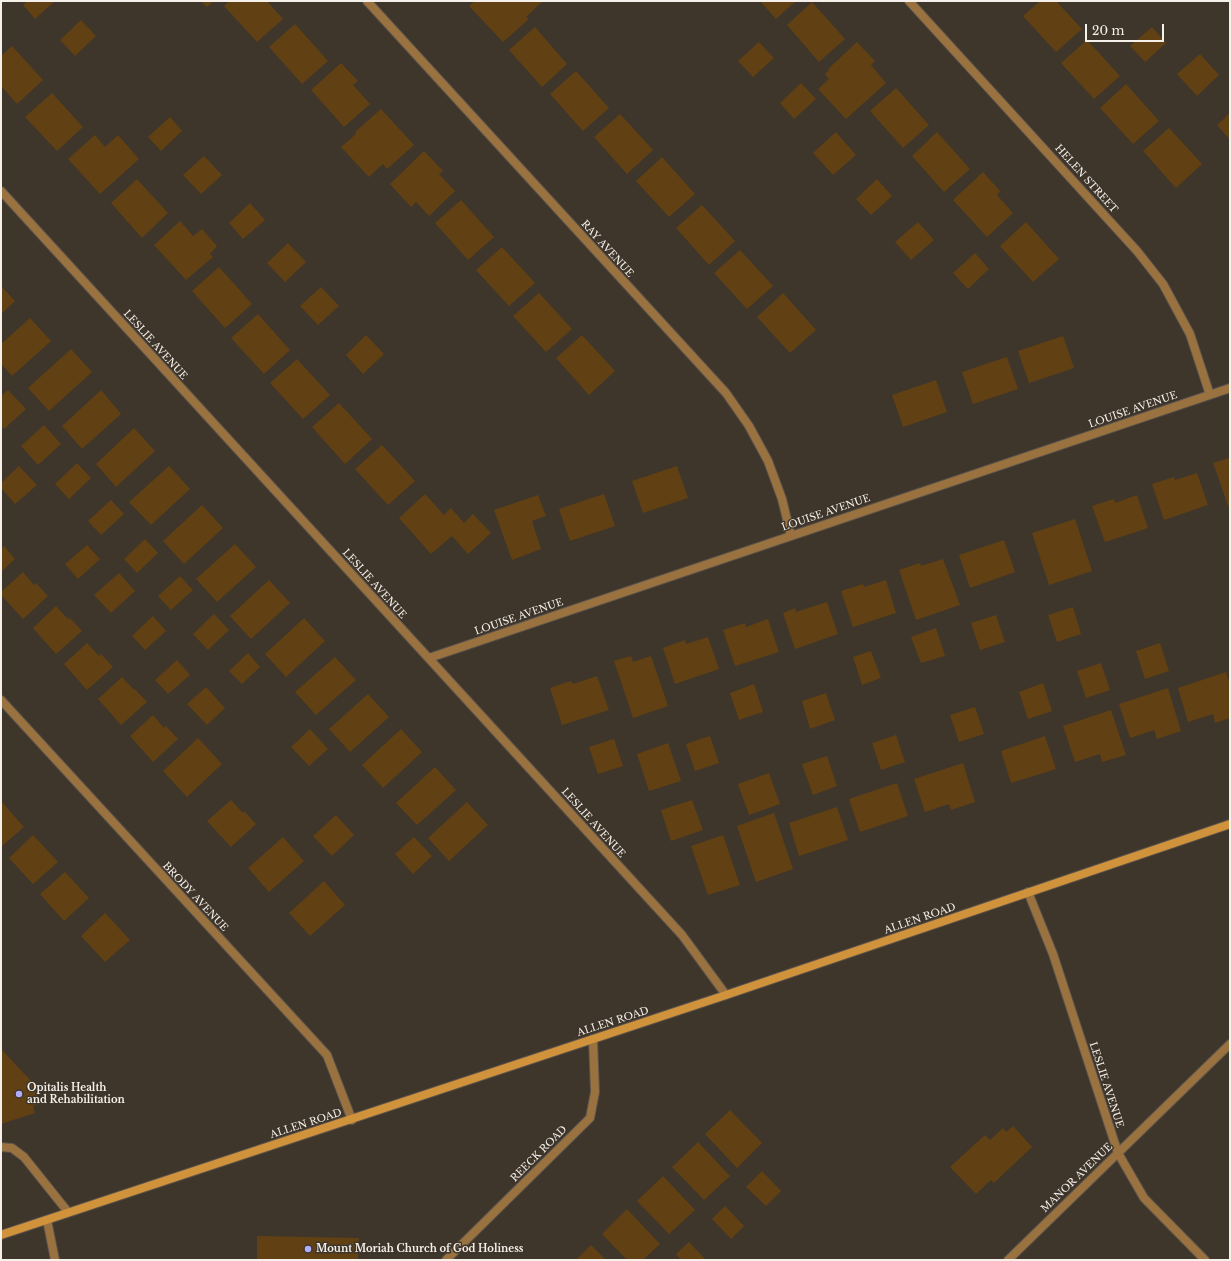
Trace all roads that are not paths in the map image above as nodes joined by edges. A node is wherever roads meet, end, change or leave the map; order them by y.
1 (367, 1) edge
2 (909, 1) edge
3 (1, 191) edge
4 (1230, 388) edge
5 (1210, 395) junction
6 (791, 536) junction
7 (429, 658) junction
8 (1, 700) edge
9 (1230, 824) edge
10 (1028, 892) junction
11 (726, 995) junction
12 (593, 1039) junction
13 (1230, 1044) edge
14 (352, 1120) junction
15 (1, 1147) edge
16 (1118, 1153) junction
17 (68, 1212) junction
18 (47, 1220) junction
19 (1, 1235) edge
20 (55, 1260) edge
21 (446, 1260) edge
22 (1008, 1260) edge
23 (1204, 1260) edge

1 - 6 street, RAY AVENUE
2 - 5 street, HELEN STREET
3 - 7 street, LESLIE AVENUE
4 - 5 street, LOUISE AVENUE
5 - 6 street, LOUISE AVENUE
6 - 7 street, LOUISE AVENUE
7 - 11 street, LESLIE AVENUE
8 - 14 street, BRODY AVENUE
9 - 10 main road, ALLEN ROAD
10 - 11 main road, ALLEN ROAD
10 - 16 street, LESLIE AVENUE
11 - 12 main road, ALLEN ROAD
12 - 14 main road, ALLEN ROAD
12 - 21 street, REECK ROAD
13 - 16 street, MANOR AVENUE
14 - 17 main road, ALLEN ROAD
15 - 17 street
16 - 22 street, MANOR AVENUE
16 - 23 street, LESLIE AVENUE
17 - 18 main road, ALLEN ROAD
18 - 19 main road, ALLEN ROAD
18 - 20 street

